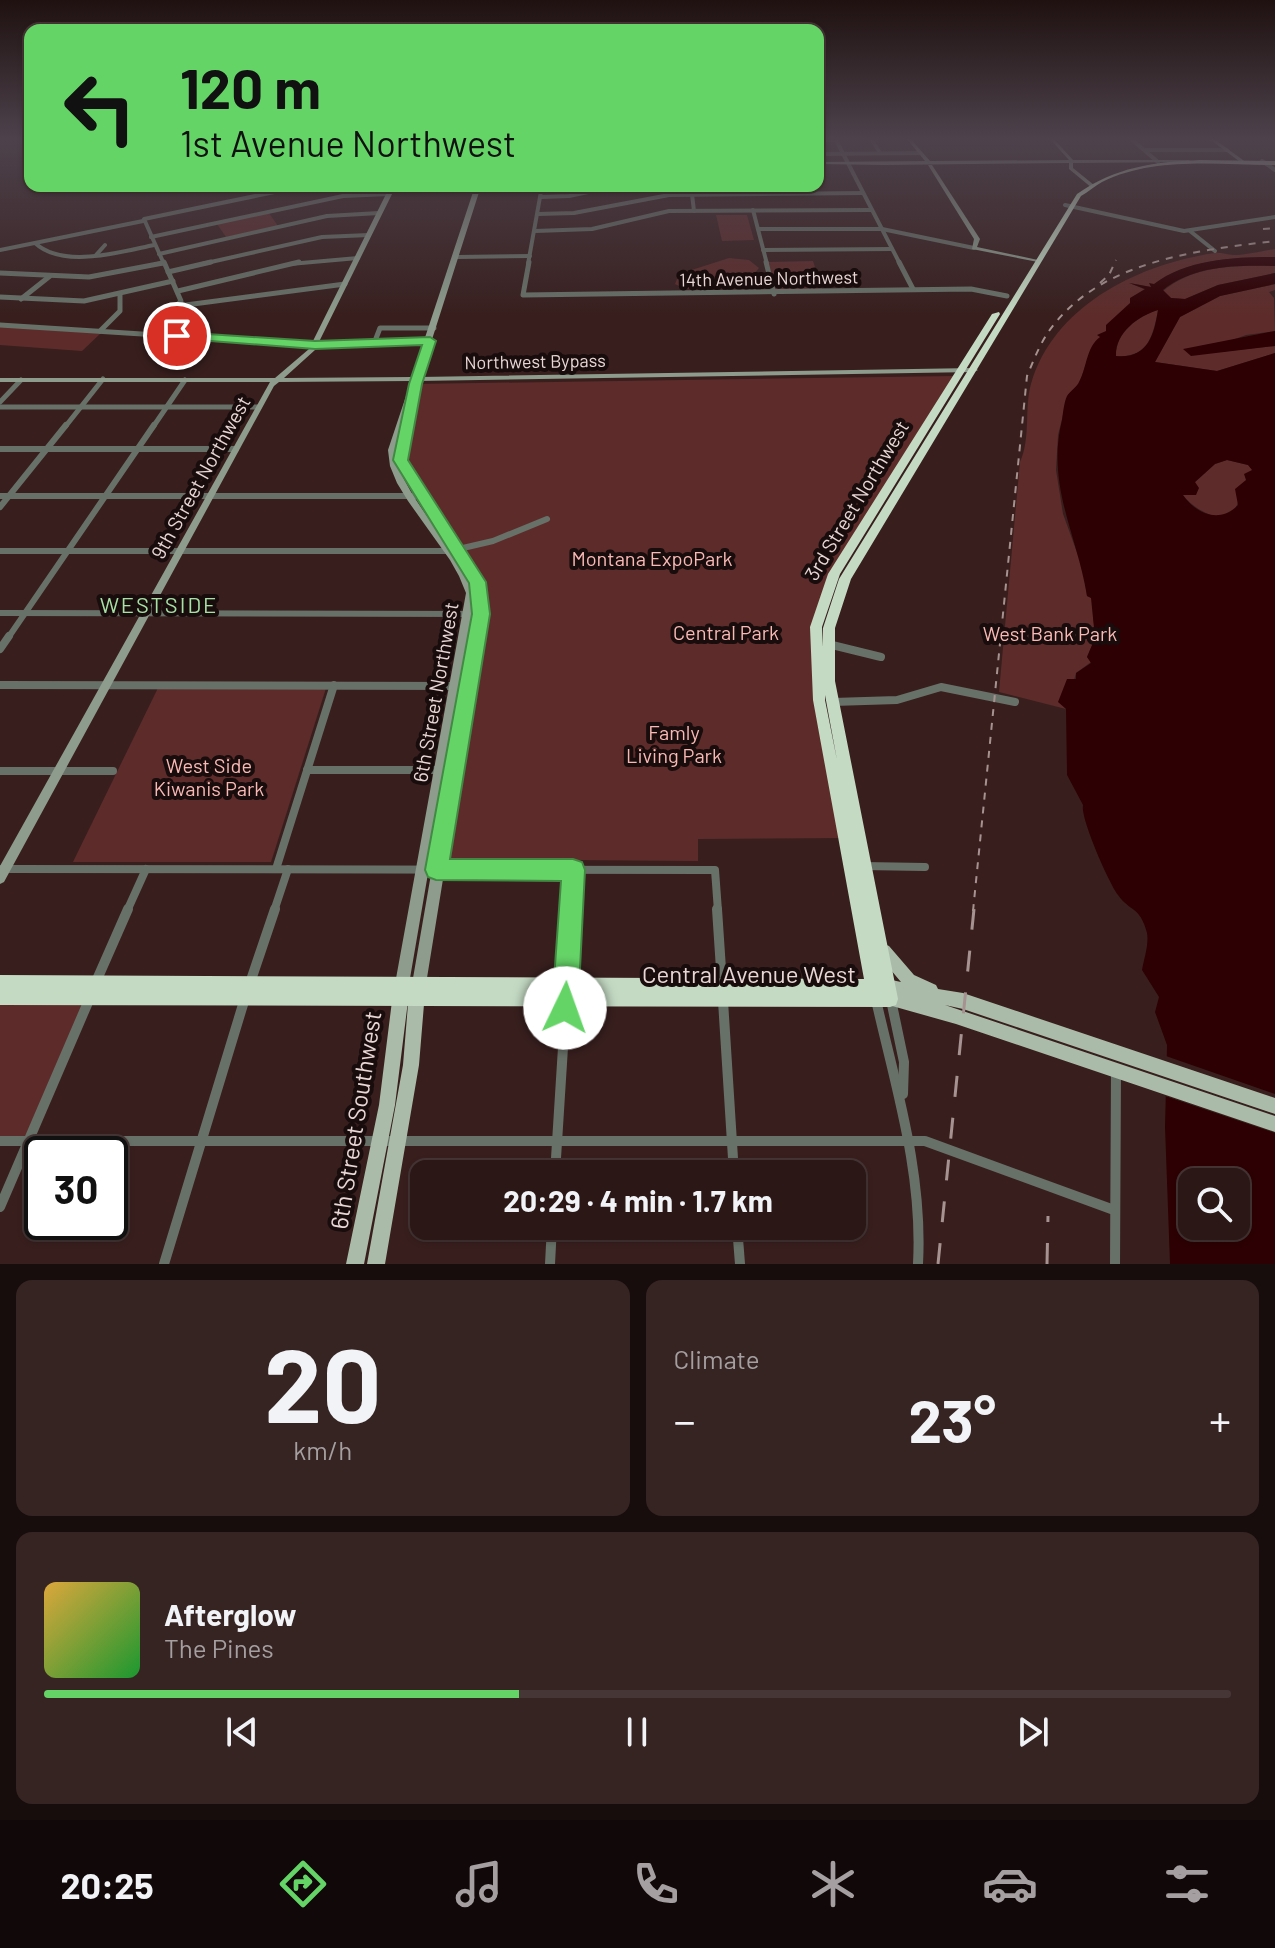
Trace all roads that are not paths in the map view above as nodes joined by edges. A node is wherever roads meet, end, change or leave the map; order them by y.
1 (251, 197) edge
2 (338, 197) edge
3 (387, 197) edge
4 (475, 197) edge
5 (540, 197) edge
6 (649, 197) edge
7 (692, 197) edge
8 (865, 197) edge
9 (948, 197) edge
10 (1076, 197) edge
11 (207, 199) dead end
12 (212, 205) junction
13 (1068, 205) junction
14 (753, 210) junction
15 (871, 210) junction
16 (694, 211) junction
17 (379, 213) junction
18 (538, 214) junction
19 (1275, 217) edge
20 (144, 220) junction
21 (758, 229) junction
22 (882, 229) junction
23 (535, 231) junction
24 (1190, 231) junction
25 (369, 235) junction
26 (151, 237) junction
27 (35, 243) junction
28 (105, 245) dead end
29 (154, 245) junction
30 (974, 248) junction
31 (892, 249) junction
32 (0, 250) edge
33 (763, 250) junction
34 (1215, 251) dead end
35 (159, 254) junction
36 (96, 255) junction
37 (530, 256) junction
38 (457, 257) junction
39 (358, 258) junction
40 (1033, 260) junction
41 (163, 263) junction
42 (168, 272) junction
43 (0, 273) edge
44 (50, 276) junction
45 (173, 281) junction
46 (345, 284) junction
47 (913, 289) junction
48 (178, 291) junction
49 (120, 294) junction
50 (774, 294) junction
51 (0, 297) edge
52 (1011, 297) junction
53 (21, 299) junction
54 (178, 306) junction
55 (0, 325) edge
56 (434, 328) junction
57 (100, 331) junction
58 (150, 334) junction
59 (375, 341) junction
60 (430, 341) junction
61 (315, 345) junction
62 (965, 373) junction
63 (0, 382) edge
64 (19, 382) junction
65 (101, 382) junction
66 (183, 382) junction
67 (274, 382) junction
68 (417, 382) junction
69 (0, 404) edge
70 (81, 407) junction
71 (165, 407) junction
72 (259, 407) junction
73 (0, 449) edge
74 (47, 449) junction
75 (137, 449) junction
76 (236, 449) junction
77 (0, 496) edge
78 (9, 496) junction
79 (104, 497) junction
80 (210, 497) junction
81 (416, 497) junction
82 (0, 507) edge
83 (547, 519) dead end
84 (0, 551) edge
85 (67, 551) junction
86 (180, 551) junction
87 (455, 551) junction
88 (0, 613) edge
89 (24, 614) junction
90 (145, 614) junction
91 (476, 614) junction
92 (821, 643) junction
93 (0, 649) edge
94 (881, 657) dead end
95 (0, 685) edge
96 (106, 685) junction
97 (334, 685) junction
98 (463, 686) junction
99 (826, 701) junction
100 (1015, 702) dead end
101 (307, 770) junction
102 (448, 770) junction
103 (0, 771) edge
104 (59, 771) junction
105 (113, 771) dead end
106 (858, 866) junction
107 (925, 867) dead end
108 (146, 869) junction
109 (276, 869) junction
110 (288, 869) junction
111 (431, 870) junction
112 (573, 870) junction
113 (2, 872) edge
114 (880, 944) junction
115 (0, 983) edge
116 (93, 990) junction
117 (566, 990) junction
118 (722, 990) junction
119 (409, 991) junction
120 (248, 992) junction
121 (882, 992) junction
122 (943, 995) junction
123 (0, 997) edge
124 (1116, 1070) junction
125 (1275, 1106) edge
126 (1275, 1124) edge
127 (30, 1136) edge
128 (0, 1141) edge
129 (24, 1141) edge
130 (128, 1141) edge
131 (201, 1141) junction
132 (388, 1141) junction
133 (557, 1141) junction
134 (732, 1141) junction
135 (910, 1141) junction
136 (24, 1150) edge
137 (556, 1160) edge
138 (733, 1160) edge
139 (0, 1207) edge
140 (1114, 1210) junction
141 (551, 1240) edge
142 (738, 1240) edge
143 (164, 1264) edge
144 (355, 1264) edge
145 (376, 1264) edge
146 (550, 1264) edge
147 (740, 1264) edge
148 (918, 1264) edge
149 (1115, 1264) edge

1 - 12 street
2 - 26 street
3 - 17 street, 9th Street Northwest
4 - 38 street, 6th Street Northwest
5 - 18 street
6 - 18 street
7 - 16 street
8 - 15 street
9 - 30 street
10 - 13 highway, 3rd Street Northwest
11 - 12 street
12 - 20 street
13 - 24 street
13 - 40 highway, 3rd Street Northwest
14 - 15 street
14 - 16 street
14 - 21 street
15 - 22 street
16 - 23 street
17 - 25 street, 9th Street Northwest
17 - 35 street
18 - 23 street
19 - 24 street
20 - 26 street
20 - 27 street
21 - 22 street
21 - 33 street
22 - 30 street
22 - 31 street
23 - 37 street
24 - 34 street
25 - 39 street, 9th Street Northwest
25 - 42 street
26 - 29 street
27 - 32 street
27 - 36 street
28 - 36 street
29 - 35 street
29 - 36 street
30 - 40 street
31 - 33 street
31 - 47 street
33 - 50 street
35 - 41 street
37 - 38 street
37 - 50 street, 14th Avenue Northwest
38 - 56 street, 6th Street Northwest
39 - 46 street, 9th Street Northwest
39 - 48 street
40 - 52 highway, 3rd Street Northwest
41 - 42 street
41 - 44 street
42 - 45 street
43 - 44 street
44 - 53 street
45 - 48 street
45 - 49 street
46 - 54 street
46 - 61 street, 9th Street Northwest
47 - 50 street, 14th Avenue Northwest
47 - 52 street, 14th Avenue Northwest
48 - 54 street
49 - 53 street
49 - 57 street
51 - 53 street
52 - 62 highway, 3rd Street Northwest
54 - 58 street
55 - 57 street
56 - 59 street
56 - 60 street, 6th Street Northwest
57 - 58 street
58 - 61 street
59 - 60 street
59 - 61 street
60 - 68 street, 6th Street Northwest
61 - 67 street, 9th Street Northwest
62 - 68 street, Northwest Bypass
62 - 92 highway, 3rd Street Northwest
63 - 64 street, Northwest Bypass
64 - 65 street, Northwest Bypass
64 - 69 street
65 - 66 street, Northwest Bypass
65 - 70 street
66 - 67 street, Northwest Bypass
66 - 71 street
67 - 68 street, Northwest Bypass
67 - 72 street, 9th Street Northwest
68 - 81 street, 6th Street Northwest
69 - 70 street
70 - 71 street
70 - 74 street
71 - 72 street
71 - 75 street
72 - 76 street, 9th Street Northwest
73 - 74 street
74 - 75 street
74 - 78 street
75 - 76 street
75 - 79 street
76 - 80 street, 9th Street Northwest
77 - 78 street
78 - 79 street
78 - 82 street
79 - 80 street
79 - 85 street
80 - 81 street
80 - 86 street, 9th Street Northwest
81 - 87 street, 6th Street Northwest
83 - 87 street
84 - 85 street
85 - 86 street
85 - 89 street
86 - 87 street
86 - 90 street, 9th Street Northwest
87 - 91 street, 6th Street Northwest
88 - 89 street
89 - 90 street
89 - 93 street
90 - 91 street
90 - 96 street, 9th Street Northwest
91 - 98 street, 6th Street Northwest
92 - 94 street
92 - 99 highway, 3rd Street Northwest
95 - 96 street
96 - 97 street
96 - 104 street, 9th Street Northwest
97 - 98 street
97 - 101 street
98 - 102 street, 6th Street Northwest
99 - 100 street
99 - 106 highway, 3rd Street Northwest
101 - 102 street
101 - 109 street
102 - 111 street, 6th Street Northwest
103 - 104 street
104 - 105 street
104 - 113 street, 9th Street Northwest
106 - 107 street
106 - 114 highway, 3rd Street Northwest
106 - 121 highway, 3rd Street Northwest
108 - 109 street
108 - 113 street
108 - 116 street
109 - 110 street
110 - 111 street
110 - 120 street
111 - 112 street
111 - 119 street, 6th Street Northwest
112 - 117 street
112 - 118 street
114 - 121 highway, 3rd Street Northwest
114 - 122 main road
115 - 116 highway, Central Avenue West
116 - 120 highway, Central Avenue West
116 - 123 highway, Central Avenue West
116 - 127 street
117 - 118 highway, Central Avenue West
117 - 119 highway, Central Avenue West
117 - 133 street
118 - 121 highway, Central Avenue West
118 - 134 street
119 - 120 highway, Central Avenue West
119 - 132 main road, 6th Street Southwest
120 - 131 street
121 - 122 main road, Central Avenue West
121 - 124 main road, Central Avenue West
121 - 135 street
122 - 125 main road, Central Avenue West
124 - 126 main road, Central Avenue West
124 - 140 street
128 - 129 street
130 - 131 street
131 - 132 street
131 - 143 street
132 - 133 street
132 - 144 main road, 6th Street Southwest
132 - 145 main road, 6th Street Southwest
133 - 134 street
133 - 137 street
134 - 135 street
134 - 138 street
135 - 140 street
135 - 148 street
136 - 139 street
140 - 149 street
141 - 146 street
142 - 147 street

